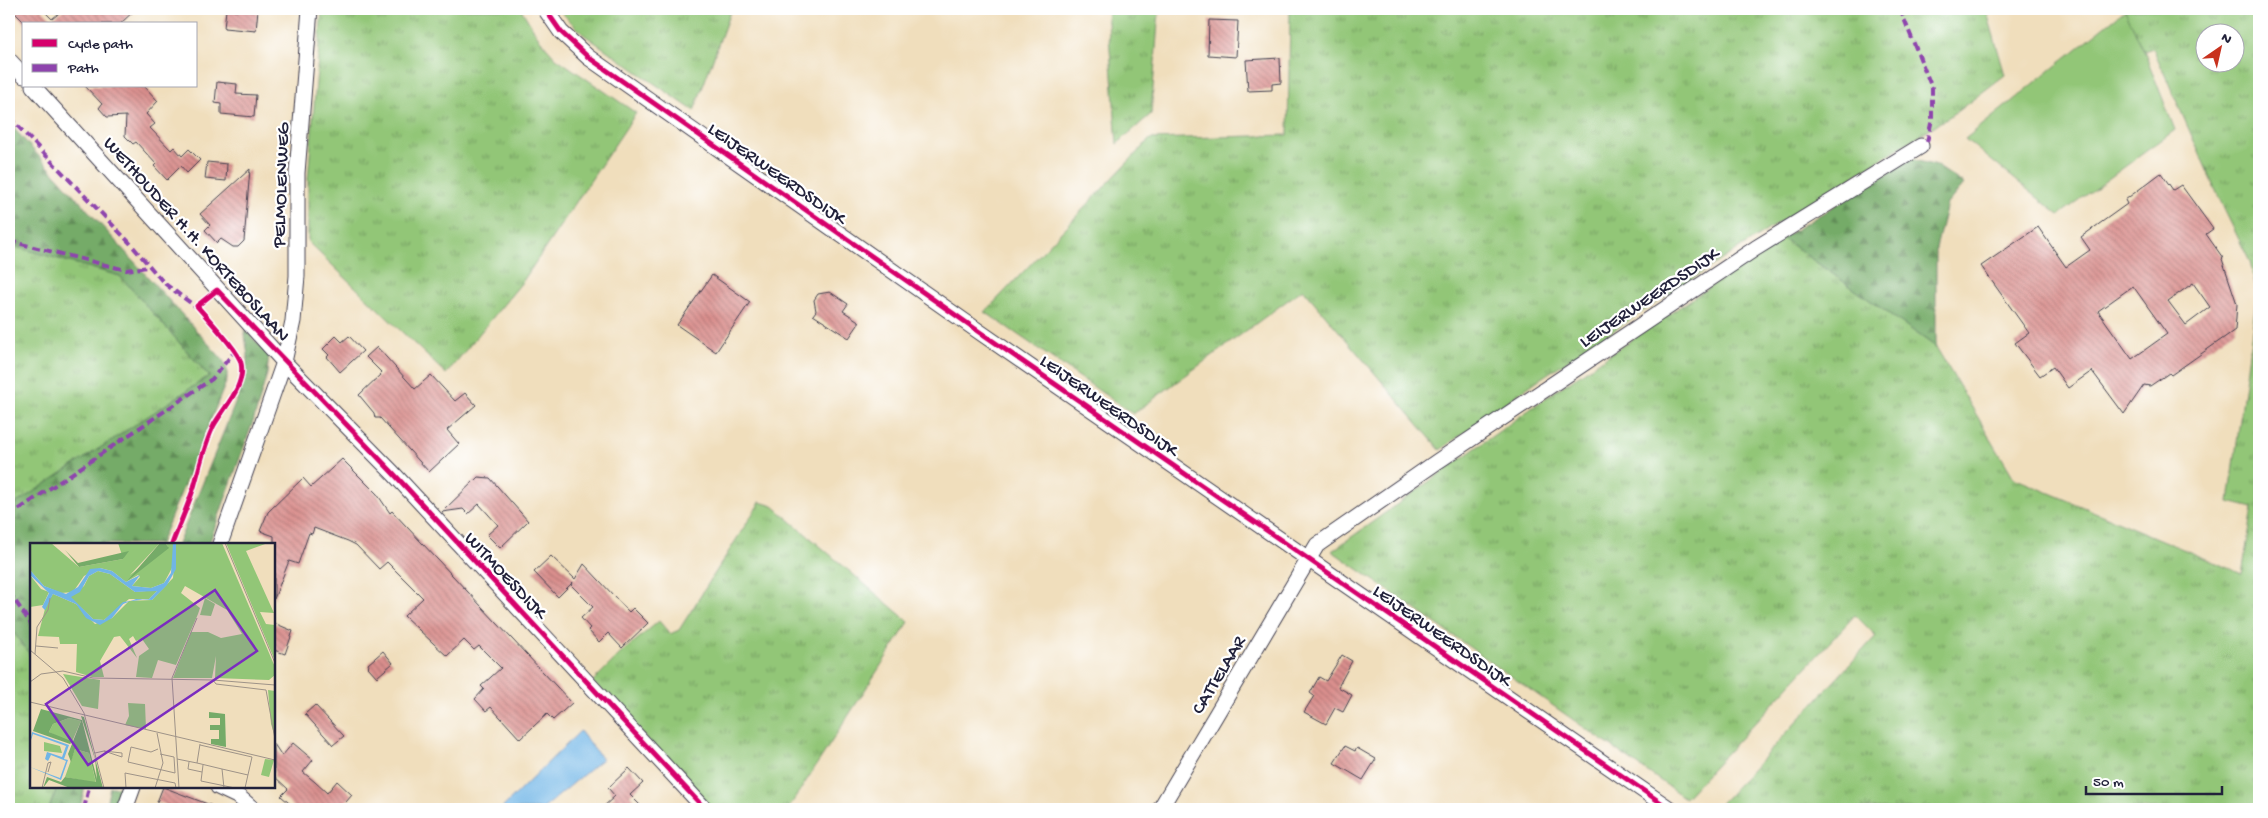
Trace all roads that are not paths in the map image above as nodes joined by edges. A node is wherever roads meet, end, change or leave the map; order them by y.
1 (310, 9) edge
2 (545, 9) edge
3 (9, 60) edge
4 (22, 74) edge
5 (35, 88) edge
6 (1921, 146) dead end
7 (284, 362) junction
8 (220, 543) edge
9 (1309, 558) junction
10 (133, 788) edge
11 (220, 788) edge
12 (244, 803) edge
13 (125, 809) edge
14 (253, 809) edge
15 (705, 809) edge
16 (1160, 809) edge
17 (1670, 809) edge

1 - 7 street, PELMOLENWEG
2 - 9 street, LEIJERWEERDSDIJK
3 - 4 street
5 - 7 street, WETHOUDER H.H. KORTEBOSLAAN
6 - 9 street, LEIJERWEERDSDIJK
7 - 8 street, WETHOUDER H.H. KORTEBOSLAAN
7 - 15 street, WITMOESDIJK
9 - 16 street, CATTELAAR
9 - 17 street, LEIJERWEERDSDIJK
10 - 13 street
11 - 12 street
12 - 14 street

